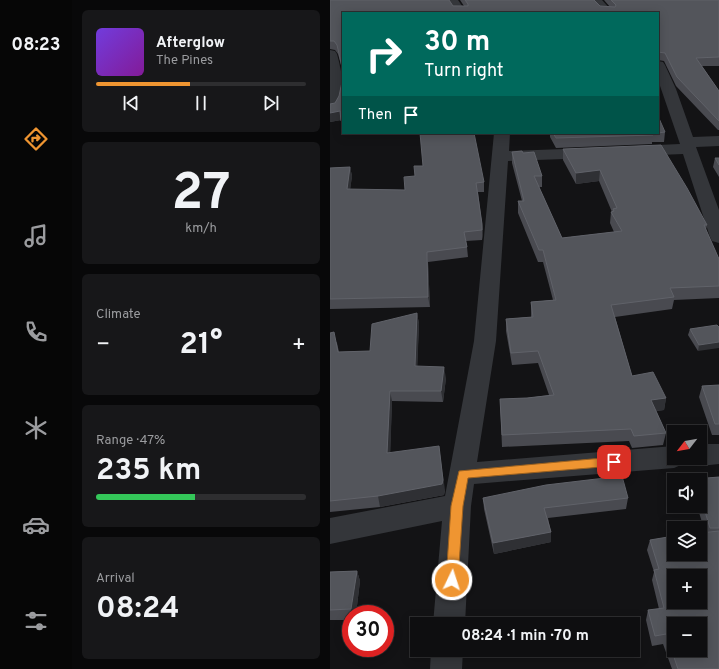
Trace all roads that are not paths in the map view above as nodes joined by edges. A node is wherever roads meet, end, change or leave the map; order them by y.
1 (452, 0) edge
2 (595, 0) edge
3 (460, 12) edge
4 (607, 12) edge
5 (330, 54) edge
6 (659, 67) edge
7 (330, 108) edge
8 (502, 134) edge
9 (719, 141) edge
10 (689, 146) junction
11 (500, 156) junction
12 (719, 237) edge
13 (719, 454) edge
14 (707, 455) edge
15 (667, 458) edge
16 (463, 474) junction
17 (457, 506) junction
18 (330, 531) edge
19 (449, 617) edge
20 (447, 657) edge
21 (446, 669) edge

1 - 3 street
2 - 4 street
5 - 7 street
6 - 10 street
8 - 11 street
9 - 10 street
10 - 11 street
10 - 12 street
11 - 16 street
13 - 14 street
15 - 16 street
16 - 17 street
17 - 18 street
17 - 19 street
20 - 21 street

